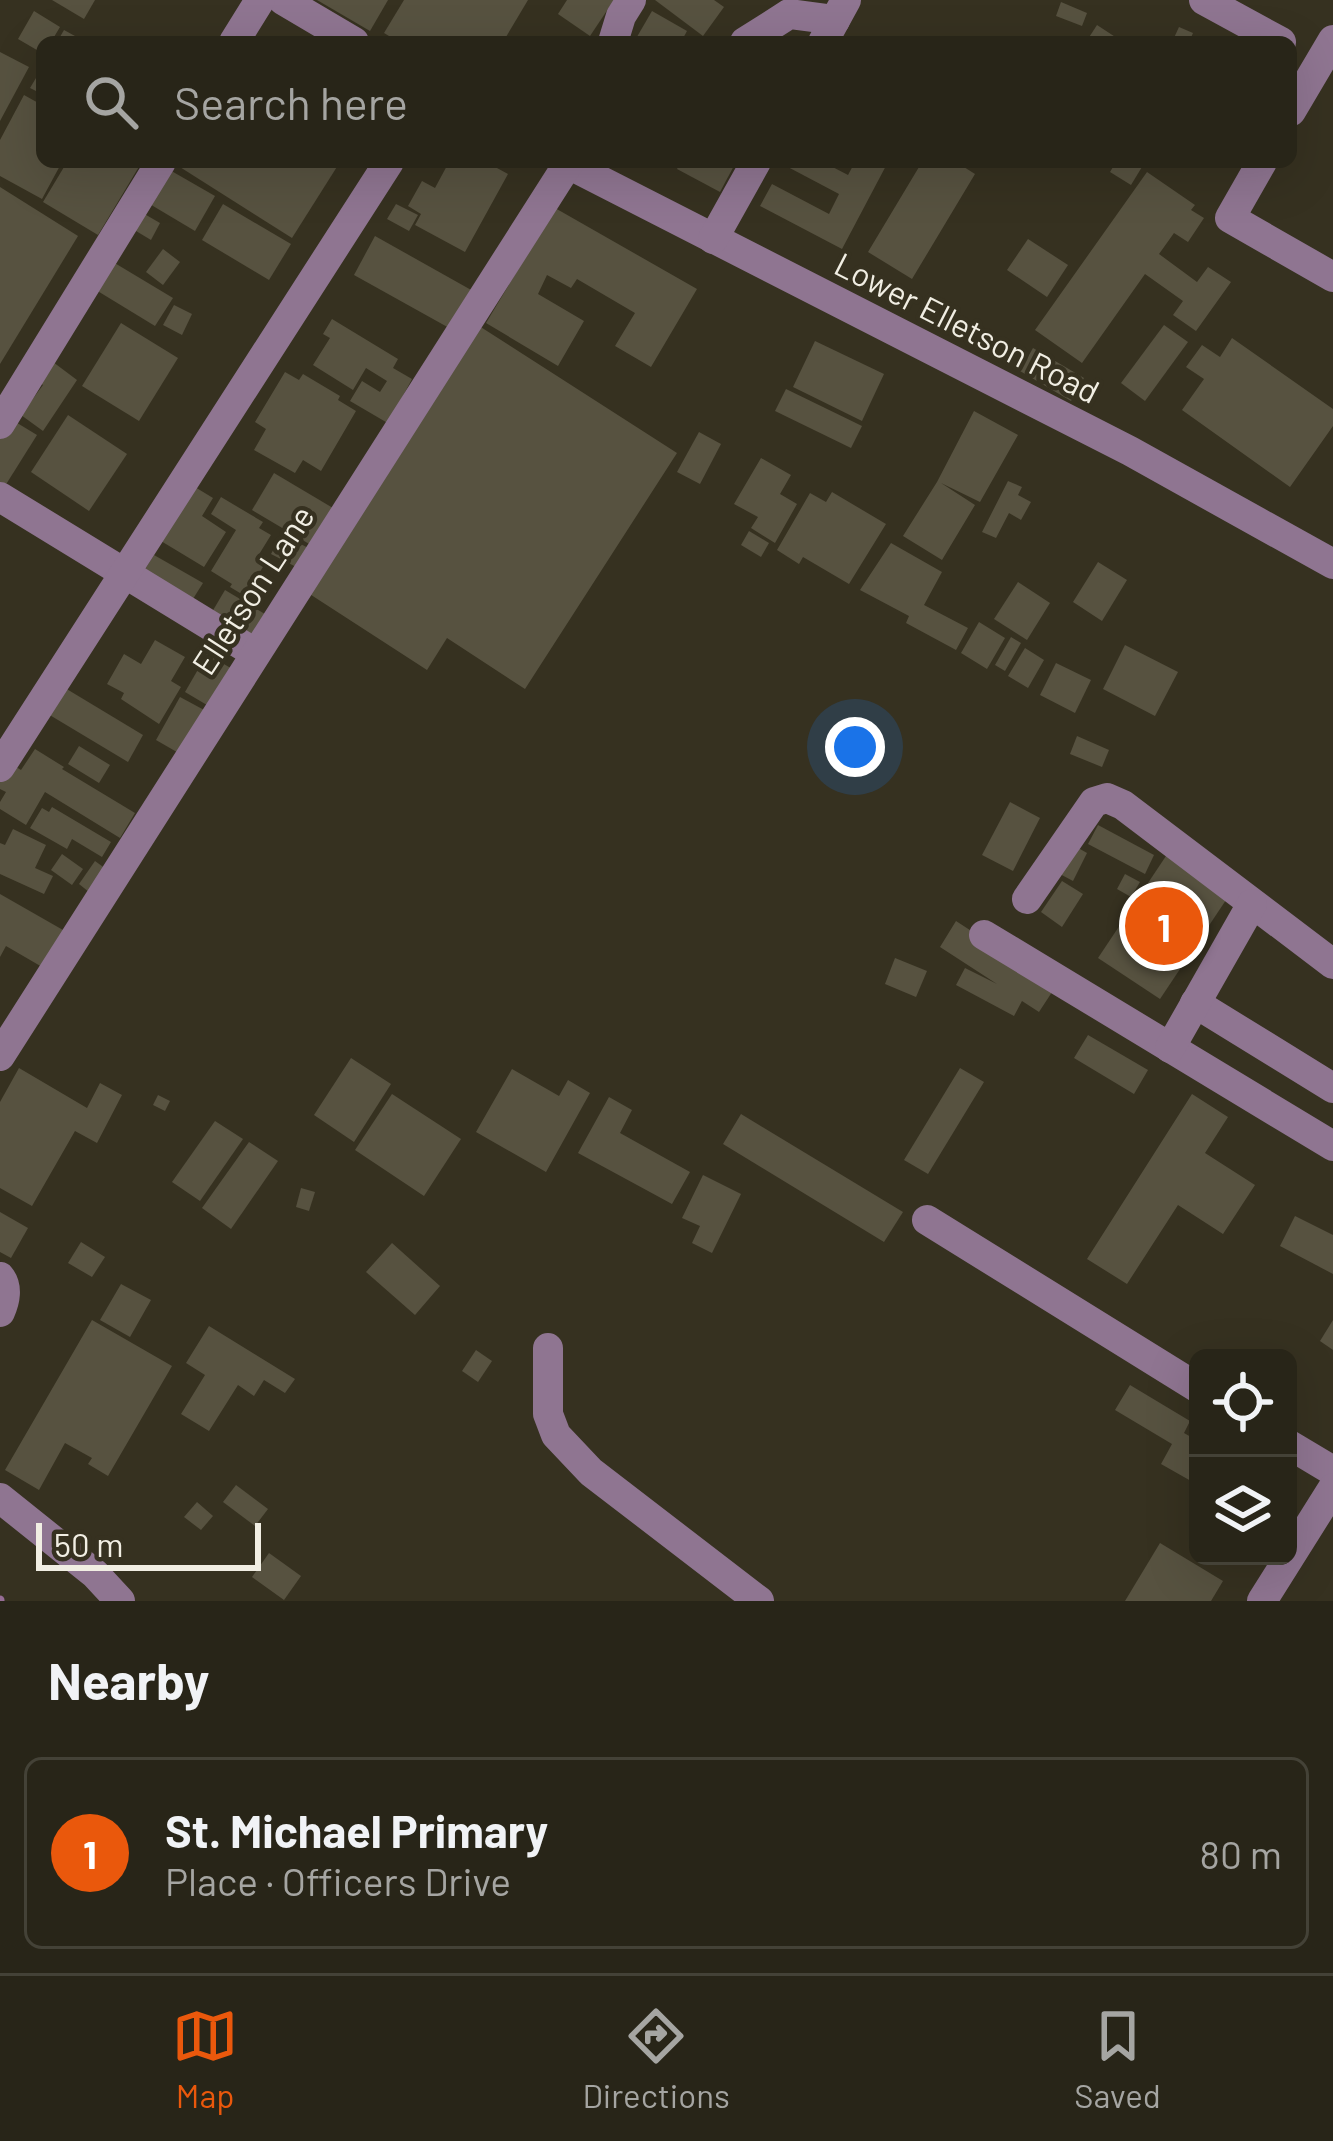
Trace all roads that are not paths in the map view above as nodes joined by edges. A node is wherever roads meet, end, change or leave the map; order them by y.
1 (260, 0) edge
2 (631, 0) edge
3 (294, 3) edge
4 (1218, 3) edge
5 (834, 21) edge
6 (239, 36) edge
7 (345, 36) edge
8 (615, 36) edge
9 (754, 36) edge
10 (1271, 36) edge
11 (1326, 51) edge
12 (1297, 101) edge
13 (157, 168) edge
14 (385, 168) edge
15 (563, 168) edge
16 (576, 168) edge
17 (753, 168) edge
18 (1259, 168) edge
19 (712, 239) junction
20 (1333, 277) edge
21 (0, 424) edge
22 (0, 497) edge
23 (1333, 564) edge
24 (124, 575) junction
25 (254, 653) junction
26 (0, 767) edge
27 (1027, 899) dead end
28 (1252, 904) junction
29 (984, 935) dead end
30 (1333, 964) edge
31 (1196, 1004) junction
32 (1170, 1048) junction
33 (0, 1056) edge
34 (1333, 1088) edge
35 (1333, 1146) edge
36 (927, 1220) dead end
37 (0, 1277) edge
38 (0, 1312) edge
39 (548, 1348) dead end
40 (1189, 1382) edge
41 (1297, 1450) edge
42 (1333, 1472) edge
43 (1333, 1488) edge
44 (0, 1498) edge
45 (120, 1601) edge
46 (759, 1601) edge
47 (1262, 1601) edge

1 - 6 street
2 - 8 street
3 - 7 street
4 - 10 street
5 - 9 street
11 - 12 street
13 - 21 street
14 - 24 street
15 - 25 street, Elletson Lane
16 - 19 street, Lower Elletson Road
17 - 19 street
18 - 20 street
19 - 23 street, Lower Elletson Road
22 - 24 street
24 - 25 street
24 - 26 street
25 - 33 street, Elletson Lane
27 - 28 street
28 - 30 street
28 - 31 street
29 - 32 street
31 - 32 street
31 - 34 street
32 - 35 street
36 - 40 street
37 - 38 street
39 - 46 street
41 - 42 street
43 - 47 street
44 - 45 street

